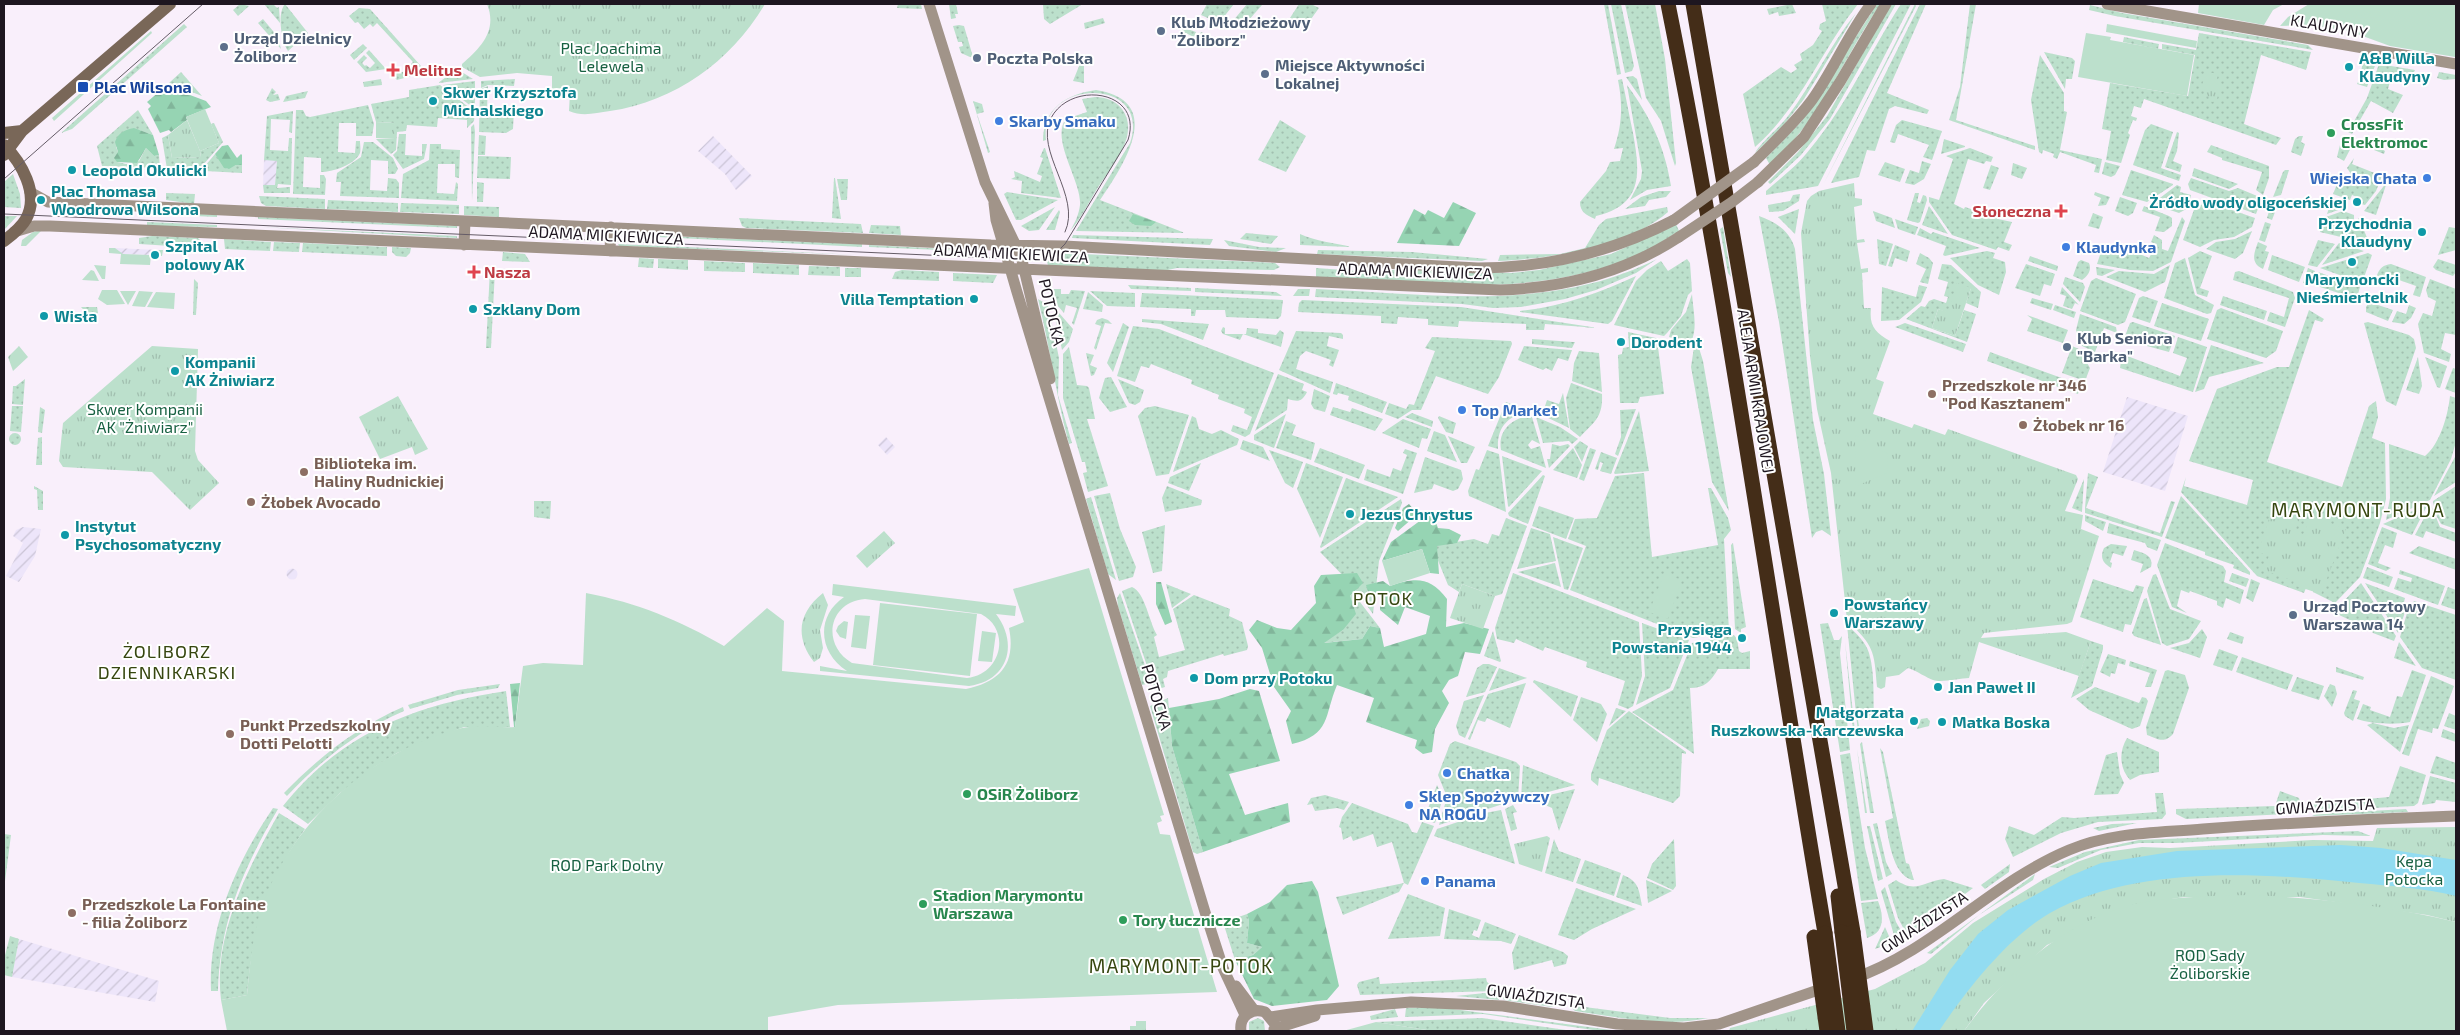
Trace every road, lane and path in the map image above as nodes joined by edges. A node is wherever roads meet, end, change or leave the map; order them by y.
1 (170, 4) edge
2 (929, 4) edge
3 (936, 4) edge
4 (1668, 4) edge
5 (1694, 4) edge
6 (1871, 4) edge
7 (1886, 4) edge
8 (2107, 4) edge
9 (2456, 64) edge
10 (959, 92) junction
11 (22, 131) junction
12 (4, 133) edge
13 (5, 150) edge
14 (30, 192) junction
15 (994, 203) junction
16 (465, 221) junction
17 (611, 227) junction
18 (14, 232) junction
19 (4, 241) edge
20 (464, 244) junction
21 (1004, 245) junction
22 (1017, 245) junction
23 (610, 251) junction
24 (1011, 269) junction
25 (1026, 270) junction
26 (1061, 435) junction
27 (2456, 816) edge
28 (1847, 932) junction
29 (1820, 935) junction
30 (1344, 1008) junction
31 (1250, 1013) junction
32 (1270, 1016) junction
33 (1274, 1030) edge
34 (1241, 1031) edge
35 (1827, 1031) edge
36 (1838, 1031) edge
37 (1854, 1031) edge
38 (1866, 1031) edge

1 - 11 main road
2 - 10 street, POTOCKA
3 - 10 street, POTOCKA
4 - 29 highway, ALEJA ARMII KRAJOWEJ
5 - 28 highway, ALEJA ARMII KRAJOWEJ
6 - 22 street, ADAMA MICKIEWICZA, bridge
7 - 25 street, ADAMA MICKIEWICZA, bridge
8 - 9 street, KLAUDYNY
10 - 15 street, POTOCKA
11 - 12 main road
11 - 13 main road
13 - 14 main road
14 - 16 street, ADAMA MICKIEWICZA
14 - 18 main road
15 - 21 street, POTOCKA
15 - 22 street, POTOCKA
16 - 17 street, ADAMA MICKIEWICZA
16 - 20 street
17 - 21 street, ADAMA MICKIEWICZA
17 - 23 street
18 - 19 main road
18 - 20 street, ADAMA MICKIEWICZA
20 - 23 street, ADAMA MICKIEWICZA
21 - 22 street, ADAMA MICKIEWICZA
21 - 24 street, POTOCKA
22 - 25 street, POTOCKA
23 - 24 street, ADAMA MICKIEWICZA
24 - 25 street, ADAMA MICKIEWICZA
24 - 26 street, POTOCKA
25 - 26 street, POTOCKA
26 - 31 street, POTOCKA
27 - 30 street, GWIAŹDZISTA
28 - 37 highway, bridge
28 - 38 highway, bridge
29 - 35 highway, bridge
29 - 36 highway, bridge
30 - 32 street, GWIAŹDZISTA
30 - 33 street, GWIAŹDZISTA
31 - 32 street
31 - 34 street
32 - 33 street

